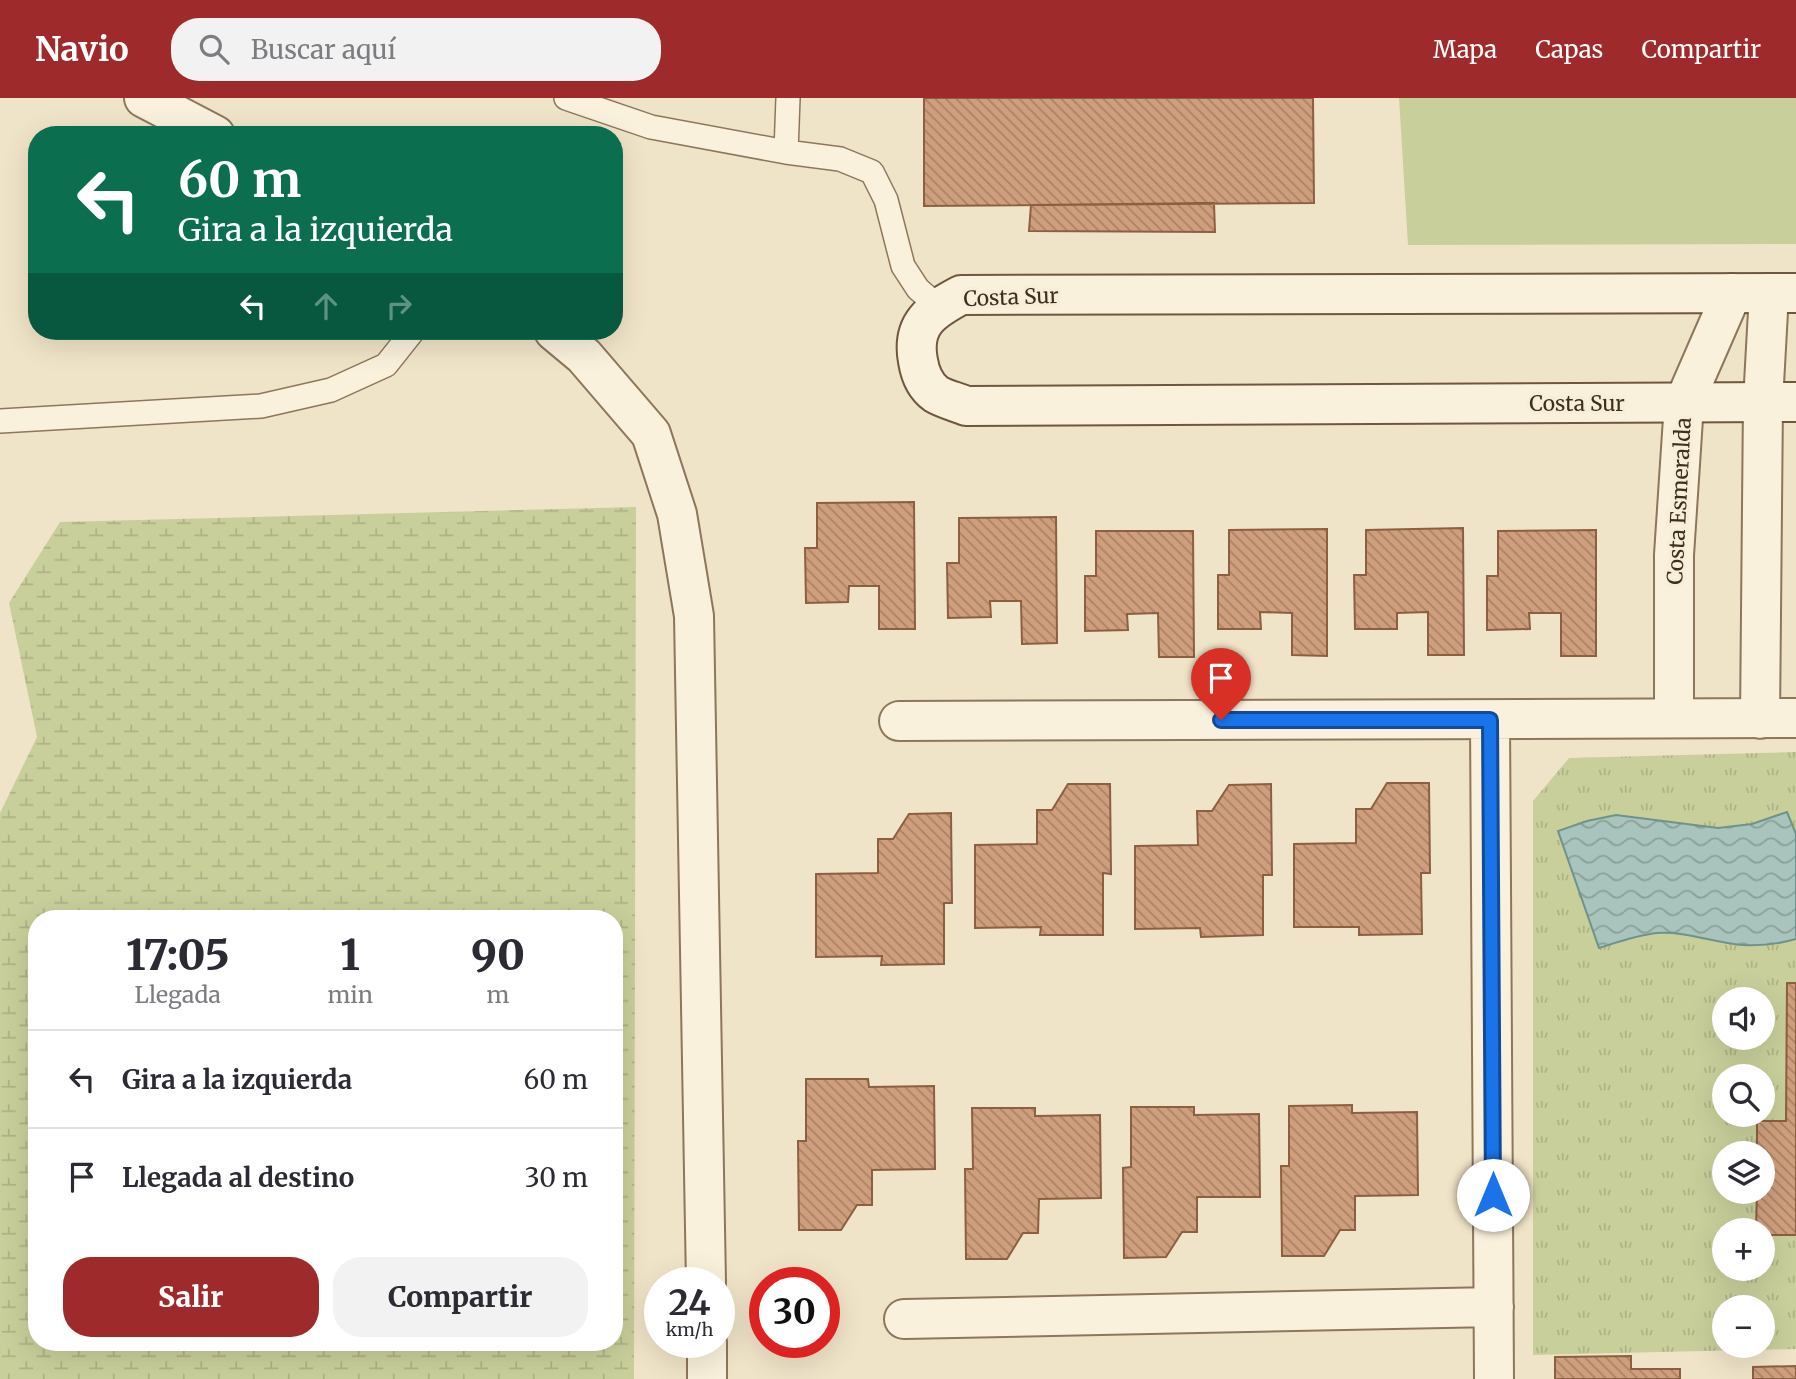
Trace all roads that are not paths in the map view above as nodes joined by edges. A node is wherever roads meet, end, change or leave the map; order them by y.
1 (144, 98) edge
2 (566, 98) edge
3 (788, 98) edge
4 (198, 126) edge
5 (786, 152) junction
6 (1732, 293) junction
7 (1783, 293) edge
8 (939, 307) junction
9 (406, 340) edge
10 (565, 340) edge
11 (1779, 402) edge
12 (1684, 403) junction
13 (0, 421) edge
14 (1674, 718) junction
15 (1778, 718) edge
16 (1490, 720) junction
17 (899, 722) dead end
18 (706, 1267) edge
19 (1494, 1307) junction
20 (904, 1319) dead end
21 (707, 1358) edge
22 (707, 1379) edge
23 (1494, 1379) edge

1 - 4 street
2 - 5 lane
3 - 5 lane
5 - 8 lane
6 - 7 street, Costa Sur
6 - 8 street, Costa Sur
6 - 12 street, Costa Esmeralda
7 - 11 street
8 - 12 street, Costa Sur
9 - 13 lane
10 - 18 street
11 - 12 street, Costa Sur
11 - 15 street
12 - 14 street, Costa Esmeralda
14 - 15 street
14 - 16 street
16 - 17 street
16 - 19 street
19 - 20 street
19 - 23 street
21 - 22 street

